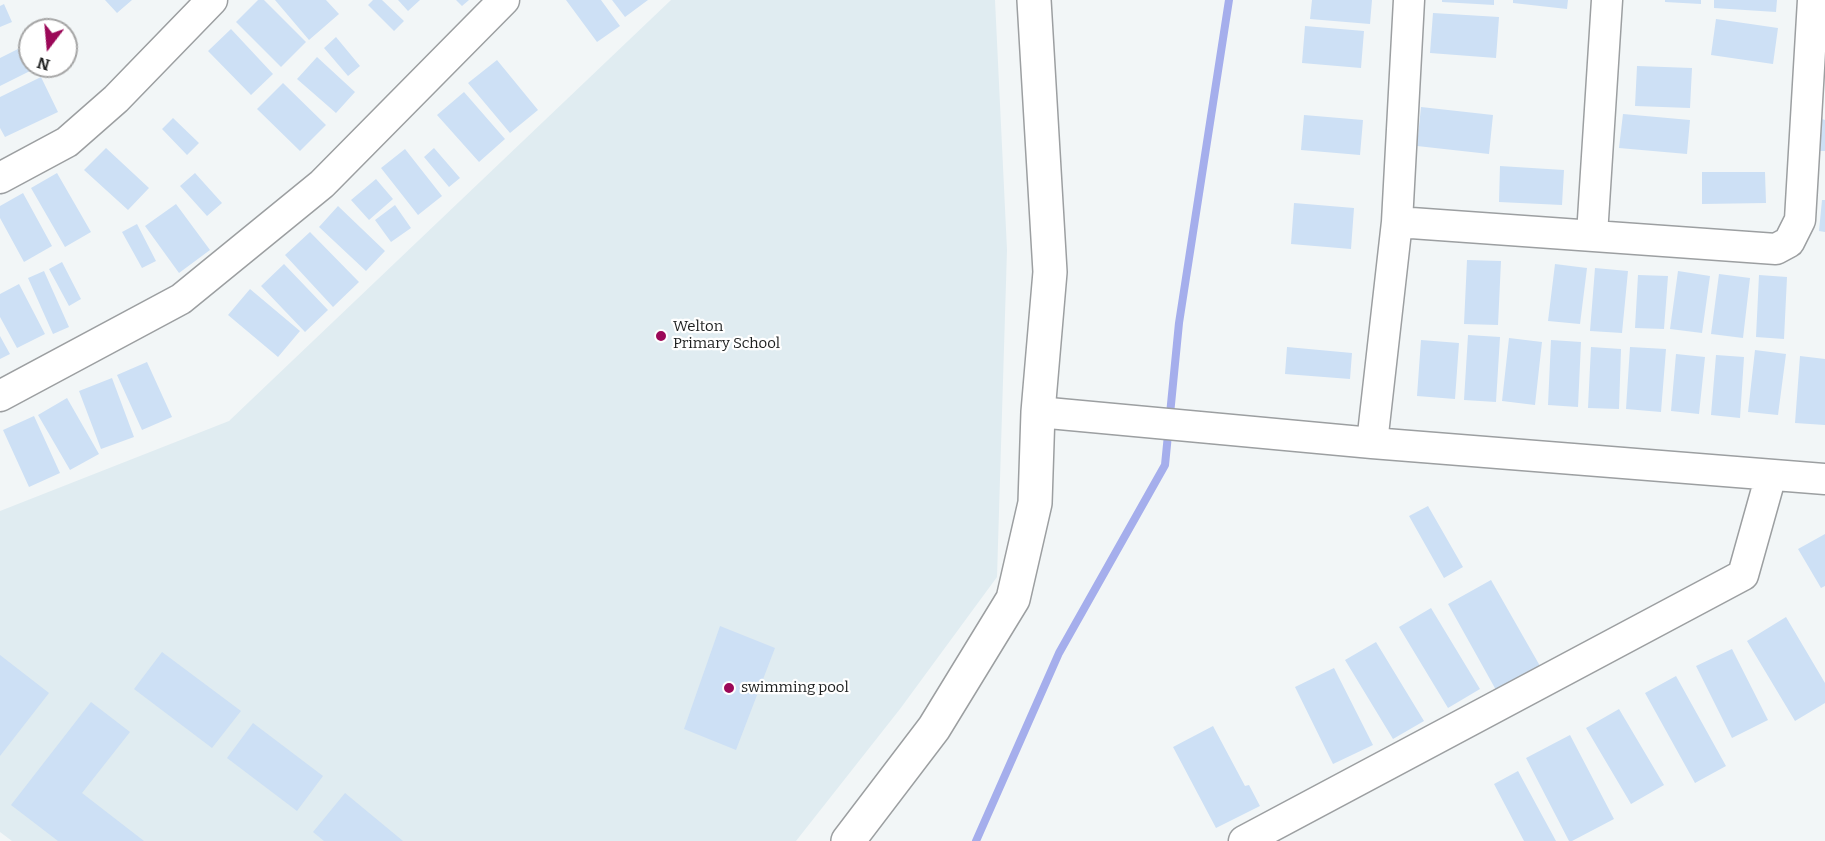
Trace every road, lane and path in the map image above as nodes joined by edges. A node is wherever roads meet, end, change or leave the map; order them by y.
1 (212, 0) edge
2 (504, 0) edge
3 (1034, 0) edge
4 (1408, 0) edge
5 (1607, 0) edge
6 (1813, 0) edge
7 (0, 178) edge
8 (1397, 222) junction
9 (1592, 235) junction
10 (0, 396) edge
11 (1038, 412) junction
12 (1372, 443) junction
13 (1771, 475) junction
14 (1825, 479) edge
15 (848, 841) edge
16 (1245, 841) edge

1 - 7 street
2 - 10 street
3 - 11 street
4 - 8 street
5 - 9 street
6 - 9 street
8 - 9 street
8 - 12 street
11 - 12 street
11 - 15 street
12 - 13 street
13 - 14 street
13 - 16 street

